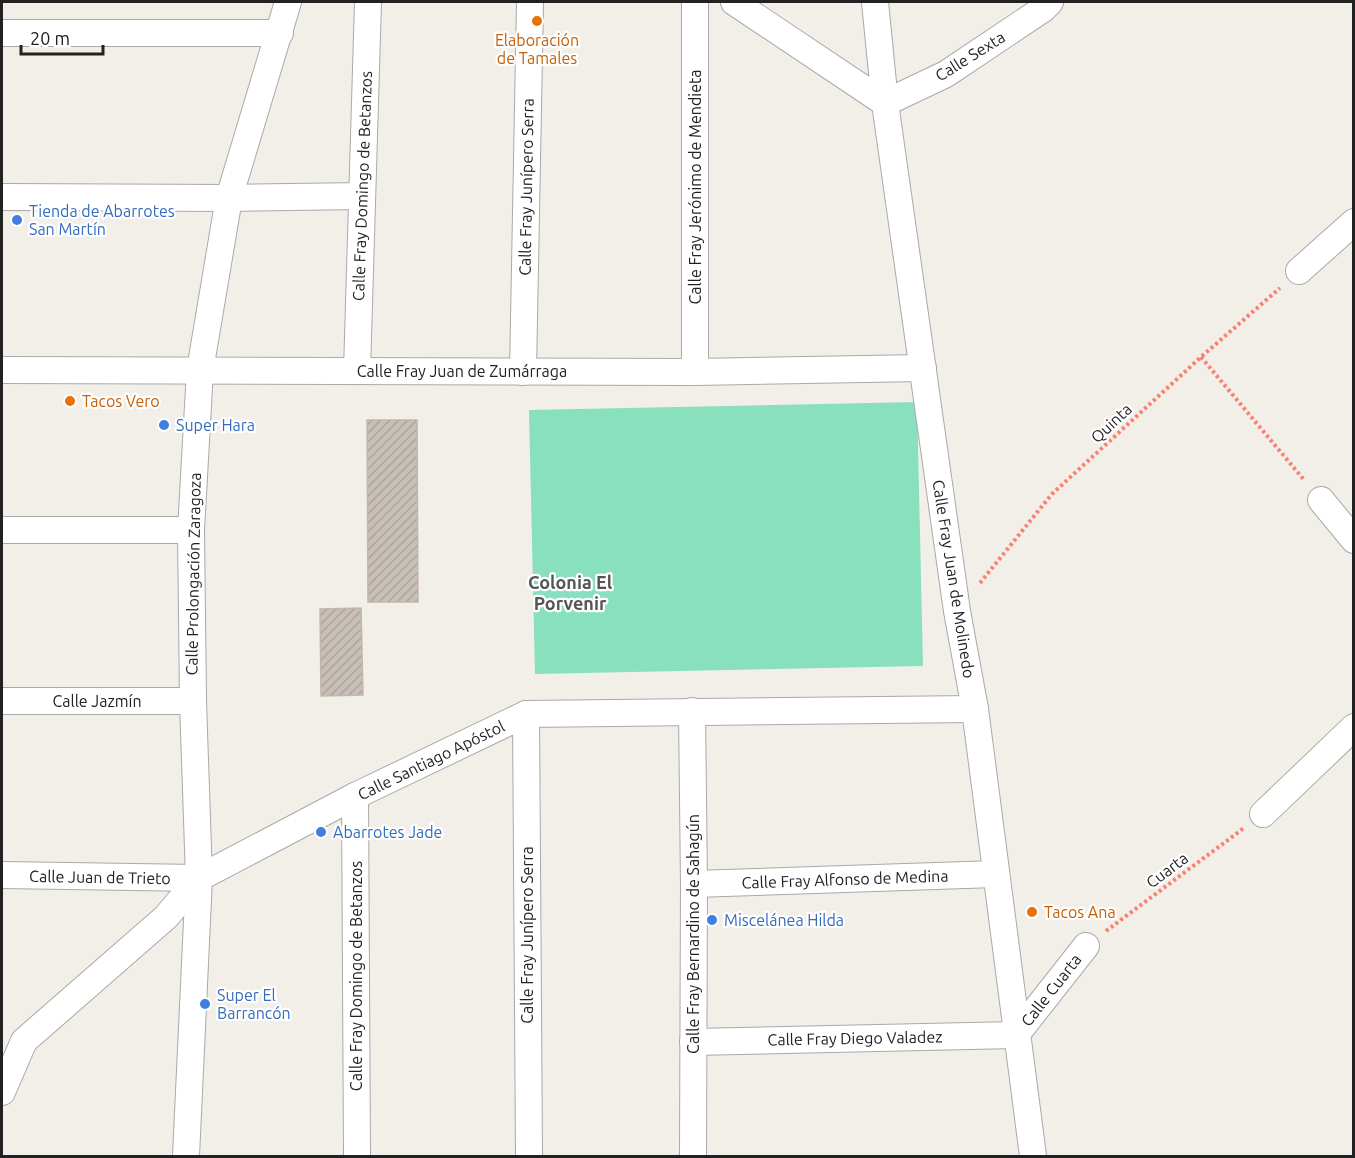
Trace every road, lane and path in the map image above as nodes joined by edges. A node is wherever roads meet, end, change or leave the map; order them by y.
1 (288, 2) edge
2 (368, 2) edge
3 (530, 2) edge
4 (695, 2) edge
5 (734, 2) edge
6 (875, 2) edge
7 (1050, 2) edge
8 (2, 33) edge
9 (280, 33) junction
10 (885, 103) junction
11 (362, 196) junction
12 (2, 198) edge
13 (229, 198) junction
14 (1353, 222) edge
15 (1299, 271) joint
16 (1201, 357) junction
17 (923, 368) junction
18 (2, 370) edge
19 (200, 370) junction
20 (357, 370) junction
21 (523, 372) junction
22 (695, 372) junction
23 (1321, 500) joint
24 (2, 530) edge
25 (191, 530) junction
26 (1353, 540) edge
27 (957, 611) junction
28 (2, 701) edge
29 (193, 701) junction
30 (975, 709) junction
31 (692, 711) junction
32 (526, 714) junction
33 (1353, 727) edge
34 (355, 796) junction
35 (1263, 814) joint
36 (996, 874) junction
37 (2, 875) edge
38 (199, 878) junction
39 (694, 884) junction
40 (1086, 946) joint
41 (1016, 1035) junction
42 (13, 1041) edge
43 (693, 1042) junction
44 (2, 1092) edge
45 (186, 1156) edge
46 (357, 1156) edge
47 (529, 1156) edge
48 (693, 1156) edge
49 (1033, 1156) edge

1 - 9 street, Calle Prolongación Zaragoza
2 - 11 street, Calle Fray Domingo de Betanzos
3 - 21 street, Calle Fray Junípero Serra
4 - 22 street, Calle Fray Jerónimo de Mendieta
5 - 10 street
6 - 10 street, Calle Fray Juan de Molinedo
7 - 10 street, Calle Sexta
8 - 9 street
9 - 13 street, Calle Prolongación Zaragoza
10 - 17 street, Calle Fray Juan de Molinedo
11 - 13 street
11 - 20 street, Calle Fray Domingo de Betanzos
12 - 13 street
13 - 19 street, Calle Prolongación Zaragoza
14 - 15 street
15 - 16 path, Quinta
16 - 23 path
16 - 27 path, Quinta
17 - 22 street, Calle Fray Juan de Zumárraga
17 - 27 street, Calle Fray Juan de Molinedo
18 - 19 street, Calle Fray Juan de Zumárraga
19 - 20 street, Calle Fray Juan de Zumárraga
19 - 25 street, Calle Prolongación Zaragoza
20 - 21 street, Calle Fray Juan de Zumárraga
21 - 22 street, Calle Fray Juan de Zumárraga
23 - 26 street
24 - 25 street
25 - 29 street, Calle Prolongación Zaragoza
27 - 30 street, Calle Fray Juan de Molinedo
28 - 29 street, Calle Jazmín
29 - 38 street, Calle Prolongación Zaragoza
30 - 31 street, Calle Santiago Apóstol
30 - 36 street, Calle Fray Juan de Molinedo
31 - 32 street, Calle Santiago Apóstol
31 - 39 street, Calle Fray Bernardino de Sahagún
32 - 34 street, Calle Santiago Apóstol
32 - 47 street, Calle Fray Junípero Serra
33 - 35 street
34 - 38 street, Calle Santiago Apóstol
34 - 46 street, Calle Fray Domingo de Betanzos
35 - 40 path, Cuarta
36 - 39 street, Calle Fray Alfonso de Medina
36 - 41 street, Calle Fray Juan de Molinedo
37 - 38 street, Calle Juan de Trieto
38 - 42 street, Calle Santiago Apóstol
38 - 45 street, Calle Prolongación Zaragoza
39 - 43 street, Calle Fray Bernardino de Sahagún
40 - 41 street, Calle Cuarta
41 - 43 street, Calle Fray Diego Valadez
41 - 49 street, Calle Fray Juan de Molinedo
42 - 44 street, Calle Santiago Apóstol
43 - 48 street, Calle Fray Bernardino de Sahagún

